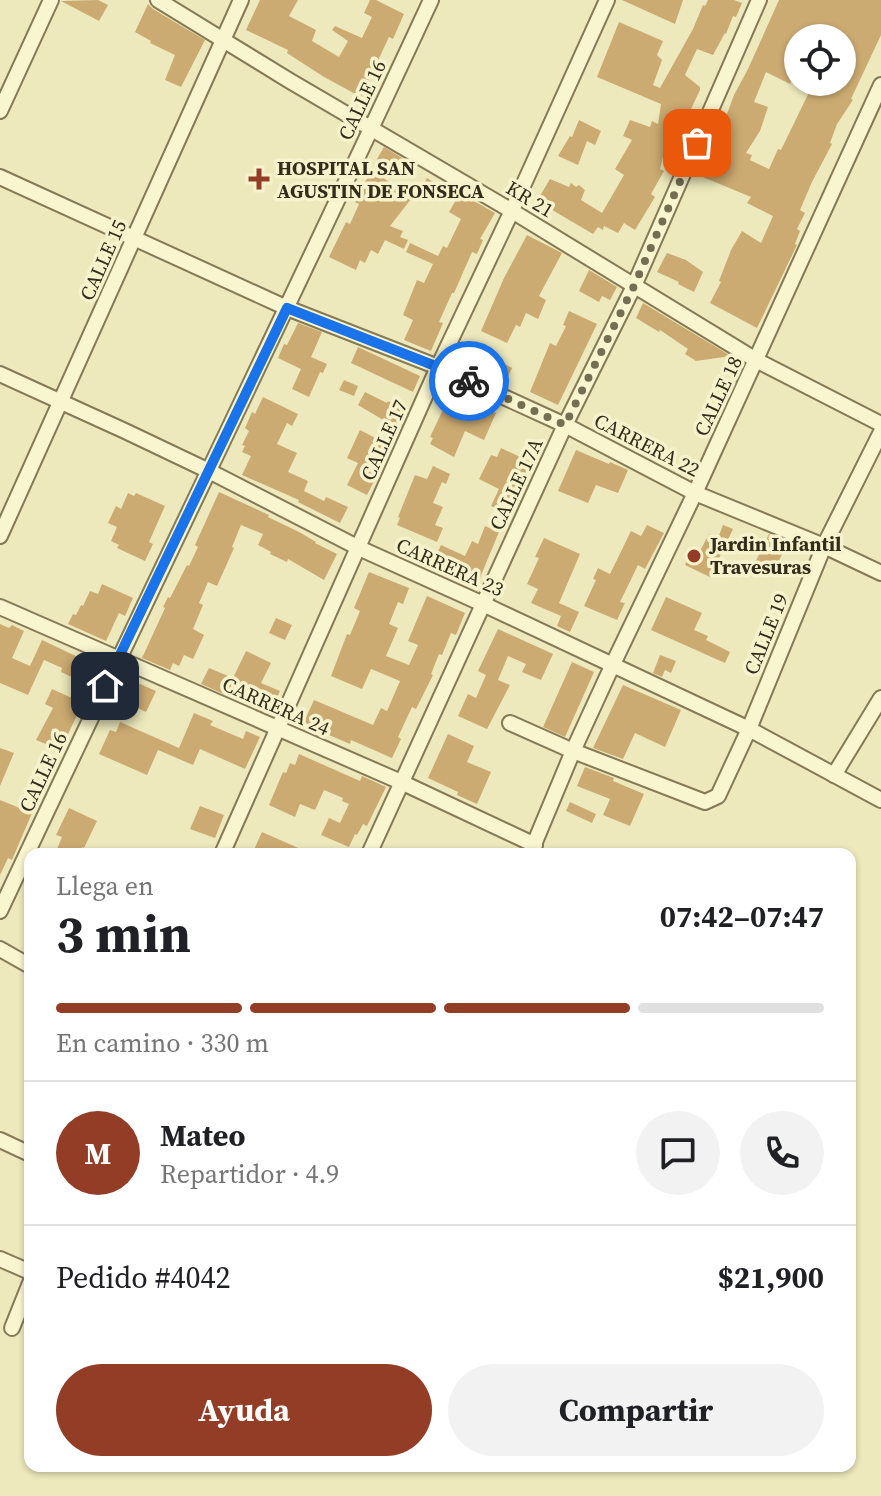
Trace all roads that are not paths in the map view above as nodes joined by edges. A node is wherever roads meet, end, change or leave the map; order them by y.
1 (51, 0) edge
2 (158, 0) edge
3 (241, 0) edge
4 (431, 0) edge
5 (607, 0) edge
6 (759, 0) edge
7 (223, 40) junction
8 (881, 85) edge
9 (0, 111) edge
10 (371, 129) junction
11 (0, 177) edge
12 (512, 211) junction
13 (134, 240) junction
14 (634, 286) junction
15 (287, 308) junction
16 (756, 360) junction
17 (438, 367) junction
18 (0, 374) edge
19 (60, 402) junction
20 (881, 424) edge
21 (565, 425) junction
22 (881, 432) edge
23 (209, 471) junction
24 (695, 493) junction
25 (0, 536) edge
26 (824, 546) junction
27 (359, 548) junction
28 (881, 573) edge
29 (483, 604) junction
30 (0, 607) edge
31 (118, 658) junction
32 (613, 664) junction
33 (881, 698) edge
34 (510, 723) dead end
35 (278, 729) junction
36 (749, 729) junction
37 (573, 751) junction
38 (834, 775) junction
39 (401, 782) junction
40 (881, 800) edge
41 (29, 848) edge
42 (225, 848) edge
43 (372, 848) edge
44 (530, 848) edge
45 (532, 848) edge
46 (24, 860) edge
47 (0, 911) edge
48 (0, 949) edge
49 (24, 963) edge
50 (0, 1140) edge
51 (24, 1151) edge
52 (0, 1259) edge
53 (24, 1269) edge
54 (24, 1298) edge
55 (12, 1328) dead end

1 - 9 street
2 - 7 street, KR 21
3 - 7 street, CALLE 15
4 - 10 street, CALLE 16
5 - 12 street, CALLE 17
6 - 14 street, CALLE 17A
7 - 10 street, KR 21
7 - 13 street, CALLE 15
8 - 16 street, CALLE 18
10 - 12 street, KR 21
10 - 15 street, CALLE 16
11 - 13 street, CARRERA 22
12 - 14 street, KR 21
12 - 17 street, CALLE 17
13 - 15 street, CARRERA 22
13 - 19 street, CALLE 15
14 - 16 street, KR 21
14 - 21 street, CALLE 17A
15 - 17 street, CARRERA 22
15 - 23 street, CALLE 16
16 - 20 street, KR 21
16 - 24 street, CALLE 18
17 - 21 street, CARRERA 22
17 - 27 street, CALLE 17
18 - 19 street, CARRERA 23
19 - 23 street, CARRERA 23
19 - 25 street, CALLE 15
21 - 24 street, CARRERA 22
21 - 29 street, CALLE 17A
22 - 26 street, CALLE 19
23 - 27 street, CARRERA 23
23 - 31 street, CALLE 16
24 - 26 street, CARRERA 22
24 - 32 street, CALLE 18
26 - 28 street, CARRERA 22
26 - 36 street, CALLE 19
27 - 29 street, CARRERA 23
27 - 35 street, CALLE 17
29 - 32 street, CARRERA 23
29 - 39 street, CALLE 17A
30 - 31 street, CARRERA 24
31 - 35 street, CARRERA 24
31 - 41 street, CALLE 16
32 - 36 street, CARRERA 23
32 - 37 street, CALLE 18
33 - 38 street
34 - 37 street
35 - 39 street, CARRERA 24
35 - 42 street, CALLE 17
36 - 37 street, CALLE 19
36 - 38 street, CARRERA 23
37 - 45 street, CALLE 18
38 - 40 street, CARRERA 23
39 - 43 street, CALLE 17A
39 - 44 street, CARRERA 24
46 - 47 street, CALLE 16
48 - 49 street
50 - 51 street
52 - 53 street
54 - 55 street

